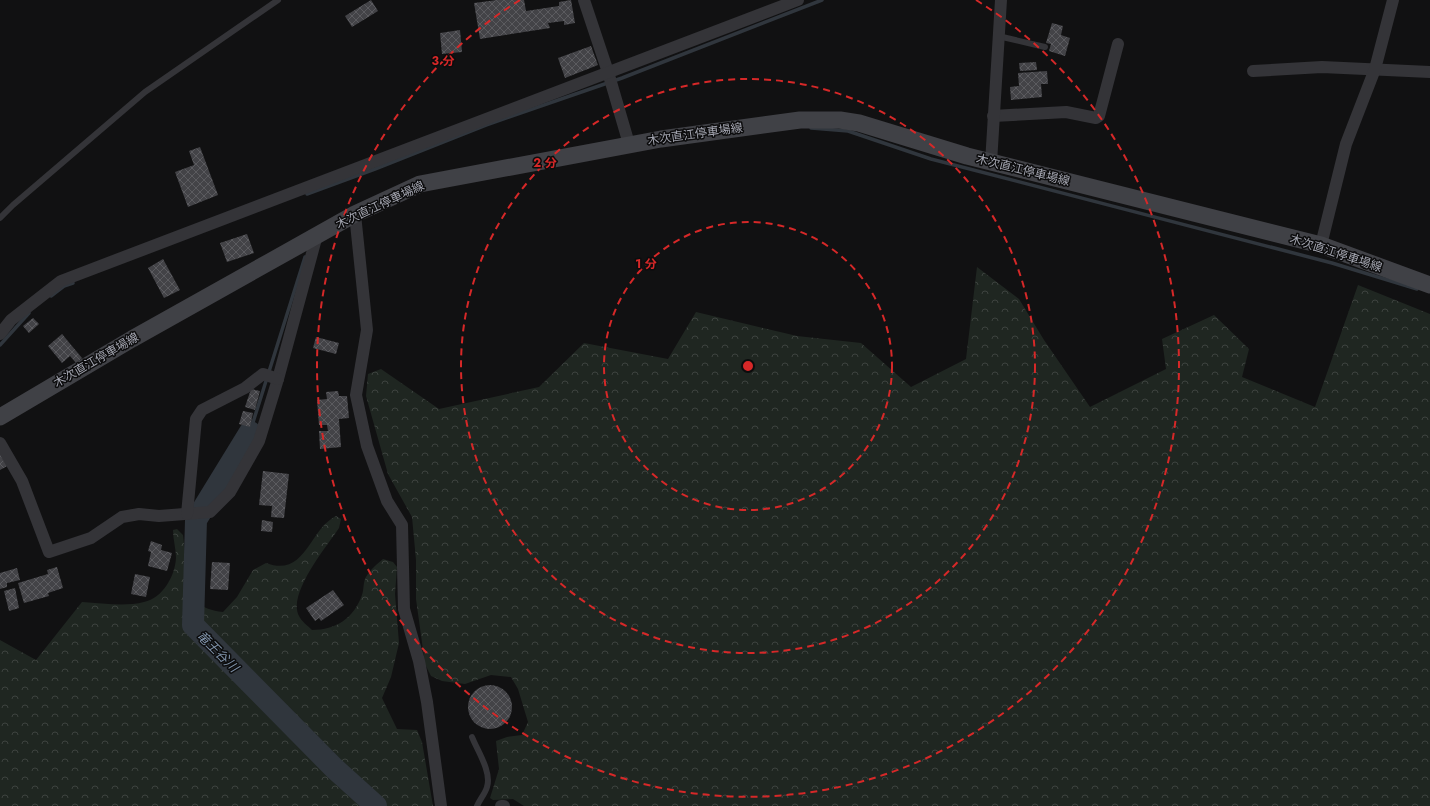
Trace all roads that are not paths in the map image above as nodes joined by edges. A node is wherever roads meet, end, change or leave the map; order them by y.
1 (278, 0) edge
2 (584, 0) edge
3 (798, 0) edge
4 (1001, 0) edge
5 (1393, 0) edge
6 (998, 36) junction
7 (1118, 44) dead end
8 (1045, 47) dead end
9 (1375, 69) junction
10 (1253, 71) dead end
11 (608, 72) junction
12 (1430, 72) edge
13 (993, 116) junction
14 (629, 144) junction
15 (991, 163) junction
16 (355, 214) junction
17 (0, 218) edge
18 (317, 235) junction
19 (1321, 245) junction
20 (1430, 285) edge
21 (0, 334) edge
22 (278, 379) junction
23 (0, 417) edge
24 (0, 443) edge
25 (187, 514) junction
26 (472, 737) dead end
27 (441, 806) edge
28 (477, 806) edge

1 - 17 lane
2 - 11 street
3 - 11 street
4 - 6 street
5 - 9 street
6 - 8 lane
6 - 13 street
7 - 13 street
9 - 10 street
9 - 12 street
9 - 19 street
11 - 14 street
11 - 21 street
13 - 15 street
14 - 15 main road, 木次直江停車場線
14 - 16 main road, 木次直江停車場線
15 - 19 main road, 木次直江停車場線
16 - 18 main road, 木次直江停車場線
16 - 27 street
18 - 22 street
18 - 23 main road, 木次直江停車場線
19 - 20 main road, 木次直江停車場線
22 - 25 street
22 - 25 street
24 - 25 street
26 - 28 lane

